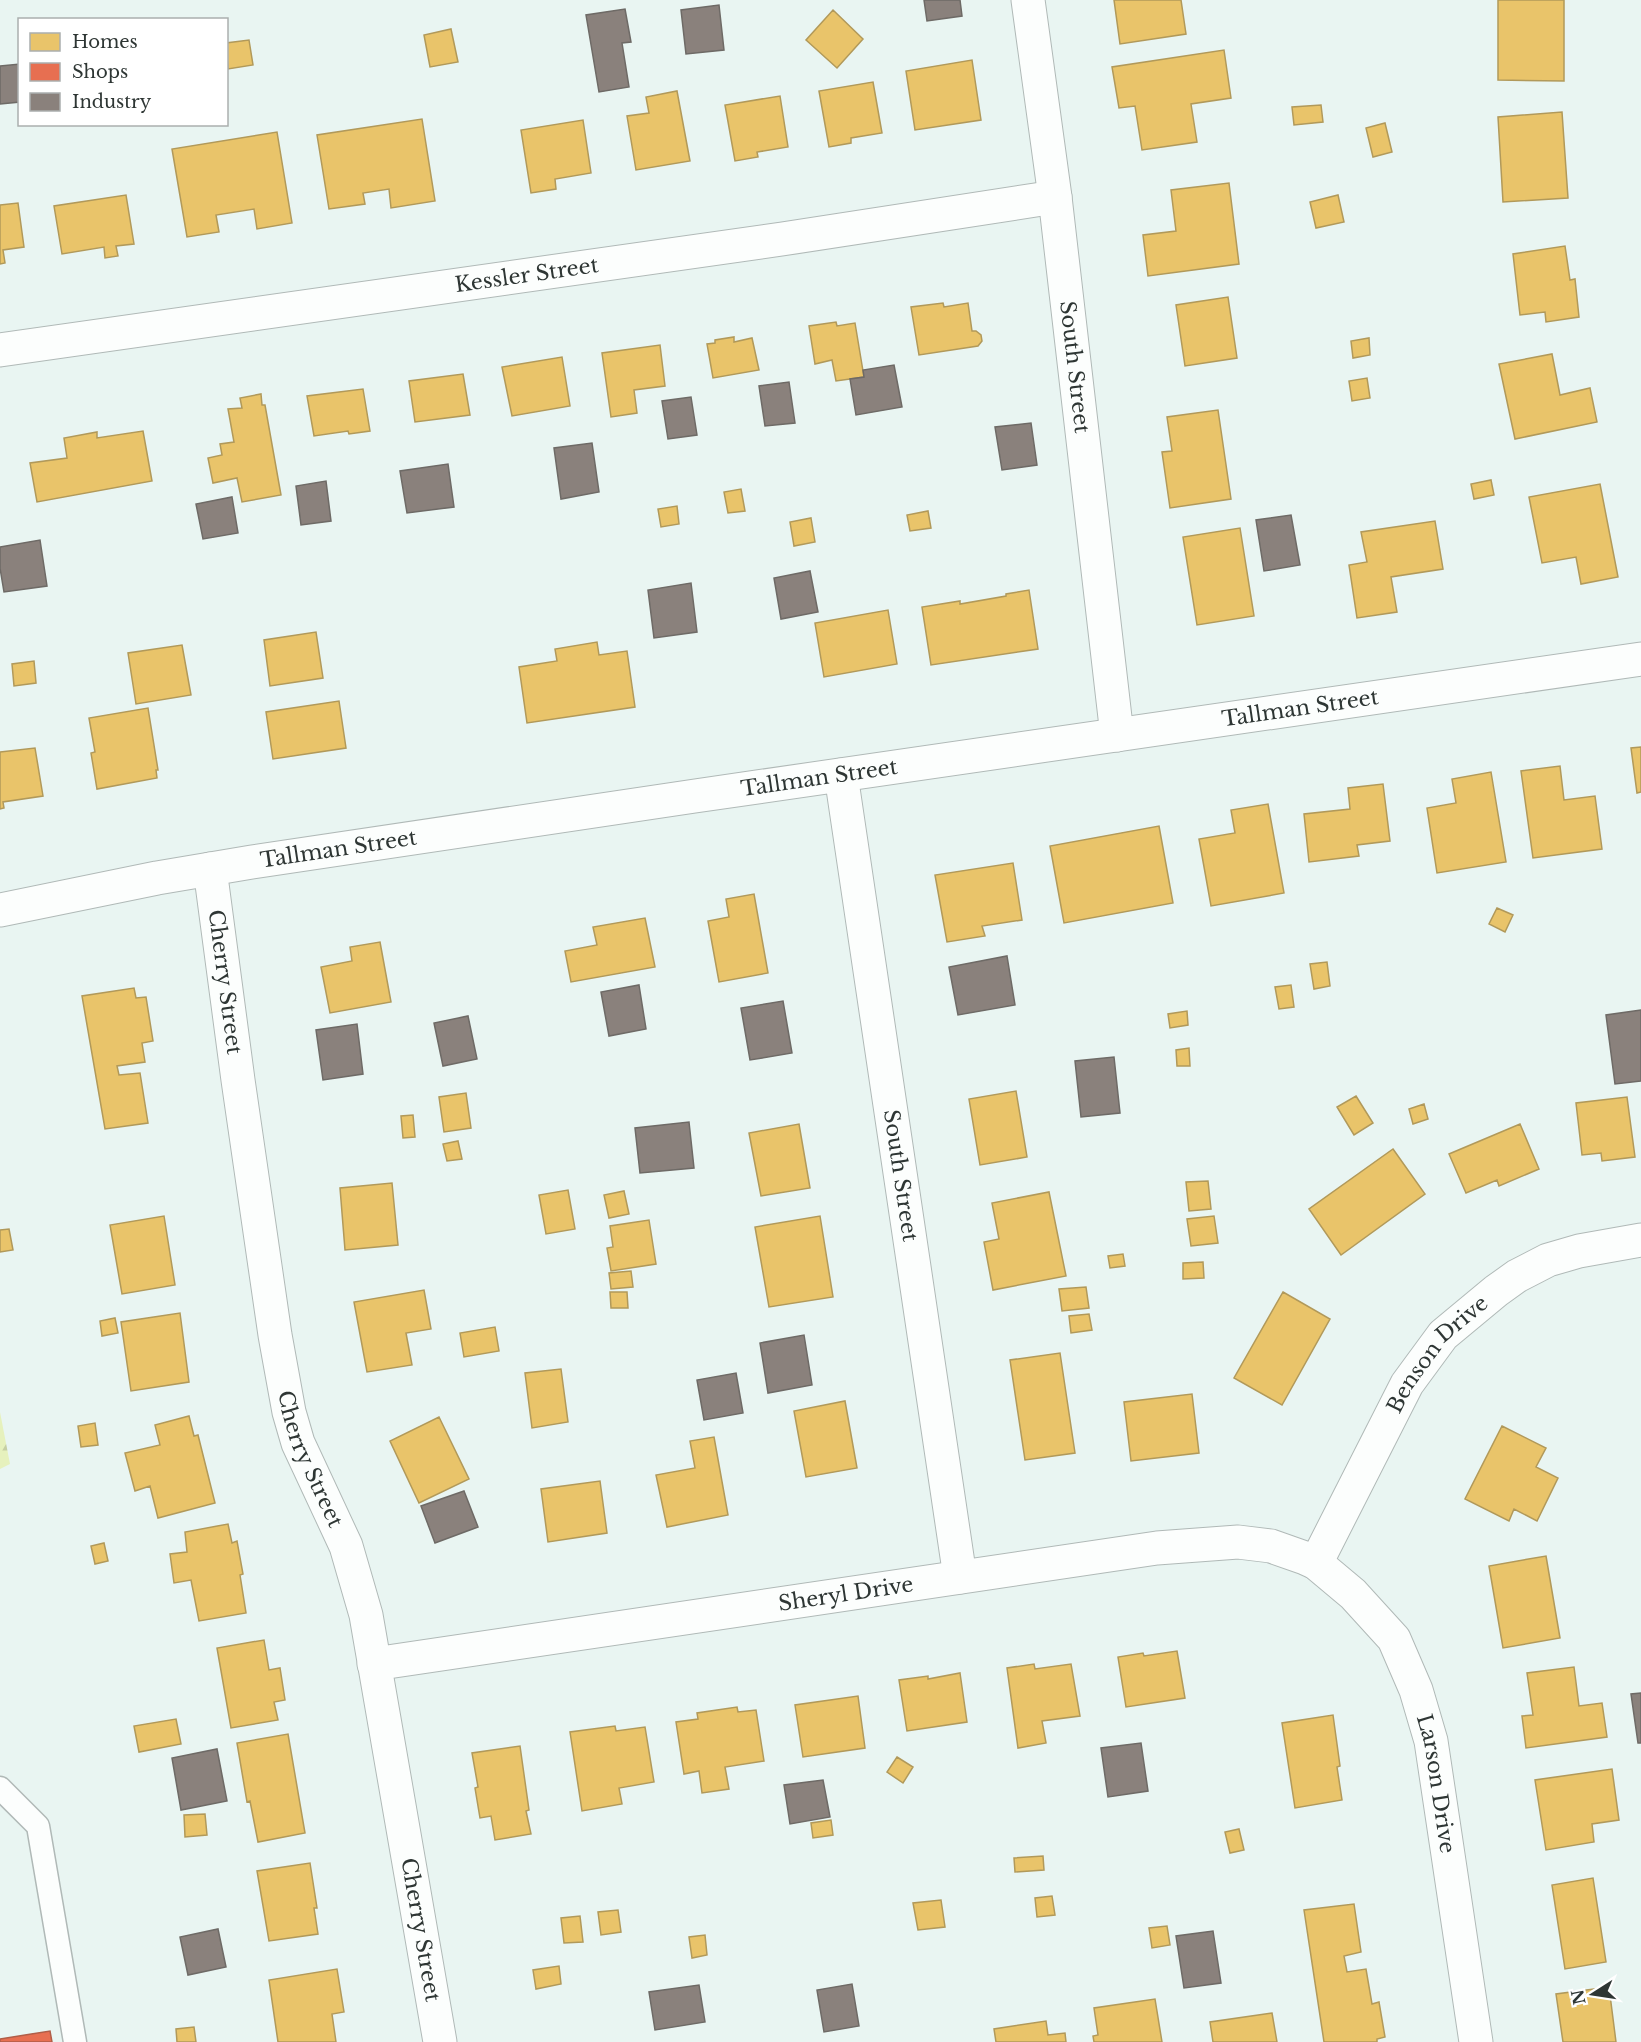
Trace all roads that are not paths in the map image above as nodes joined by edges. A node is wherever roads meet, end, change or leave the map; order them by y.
1 (1028, 0) edge
2 (1055, 197) junction
3 (0, 350) edge
4 (1641, 659) edge
5 (1117, 735) junction
6 (841, 775) junction
7 (210, 869) junction
8 (0, 910) edge
9 (1641, 1240) edge
10 (1316, 1563) junction
11 (960, 1577) junction
12 (374, 1664) junction
13 (0, 1788) edge
14 (75, 2042) edge
15 (440, 2042) edge
16 (1476, 2042) edge

1 - 2 street, South Street
2 - 3 street, Kessler Street
2 - 5 street, South Street
4 - 5 street, Tallman Street
5 - 6 street, Tallman Street
6 - 7 street, Tallman Street
6 - 11 street, South Street
7 - 8 street, Tallman Street
7 - 12 street, Cherry Street
9 - 10 street, Benson Drive
10 - 11 street, Sheryl Drive
10 - 16 street, Larson Drive
11 - 12 street, Sheryl Drive
12 - 15 street, Cherry Street
13 - 14 lane

